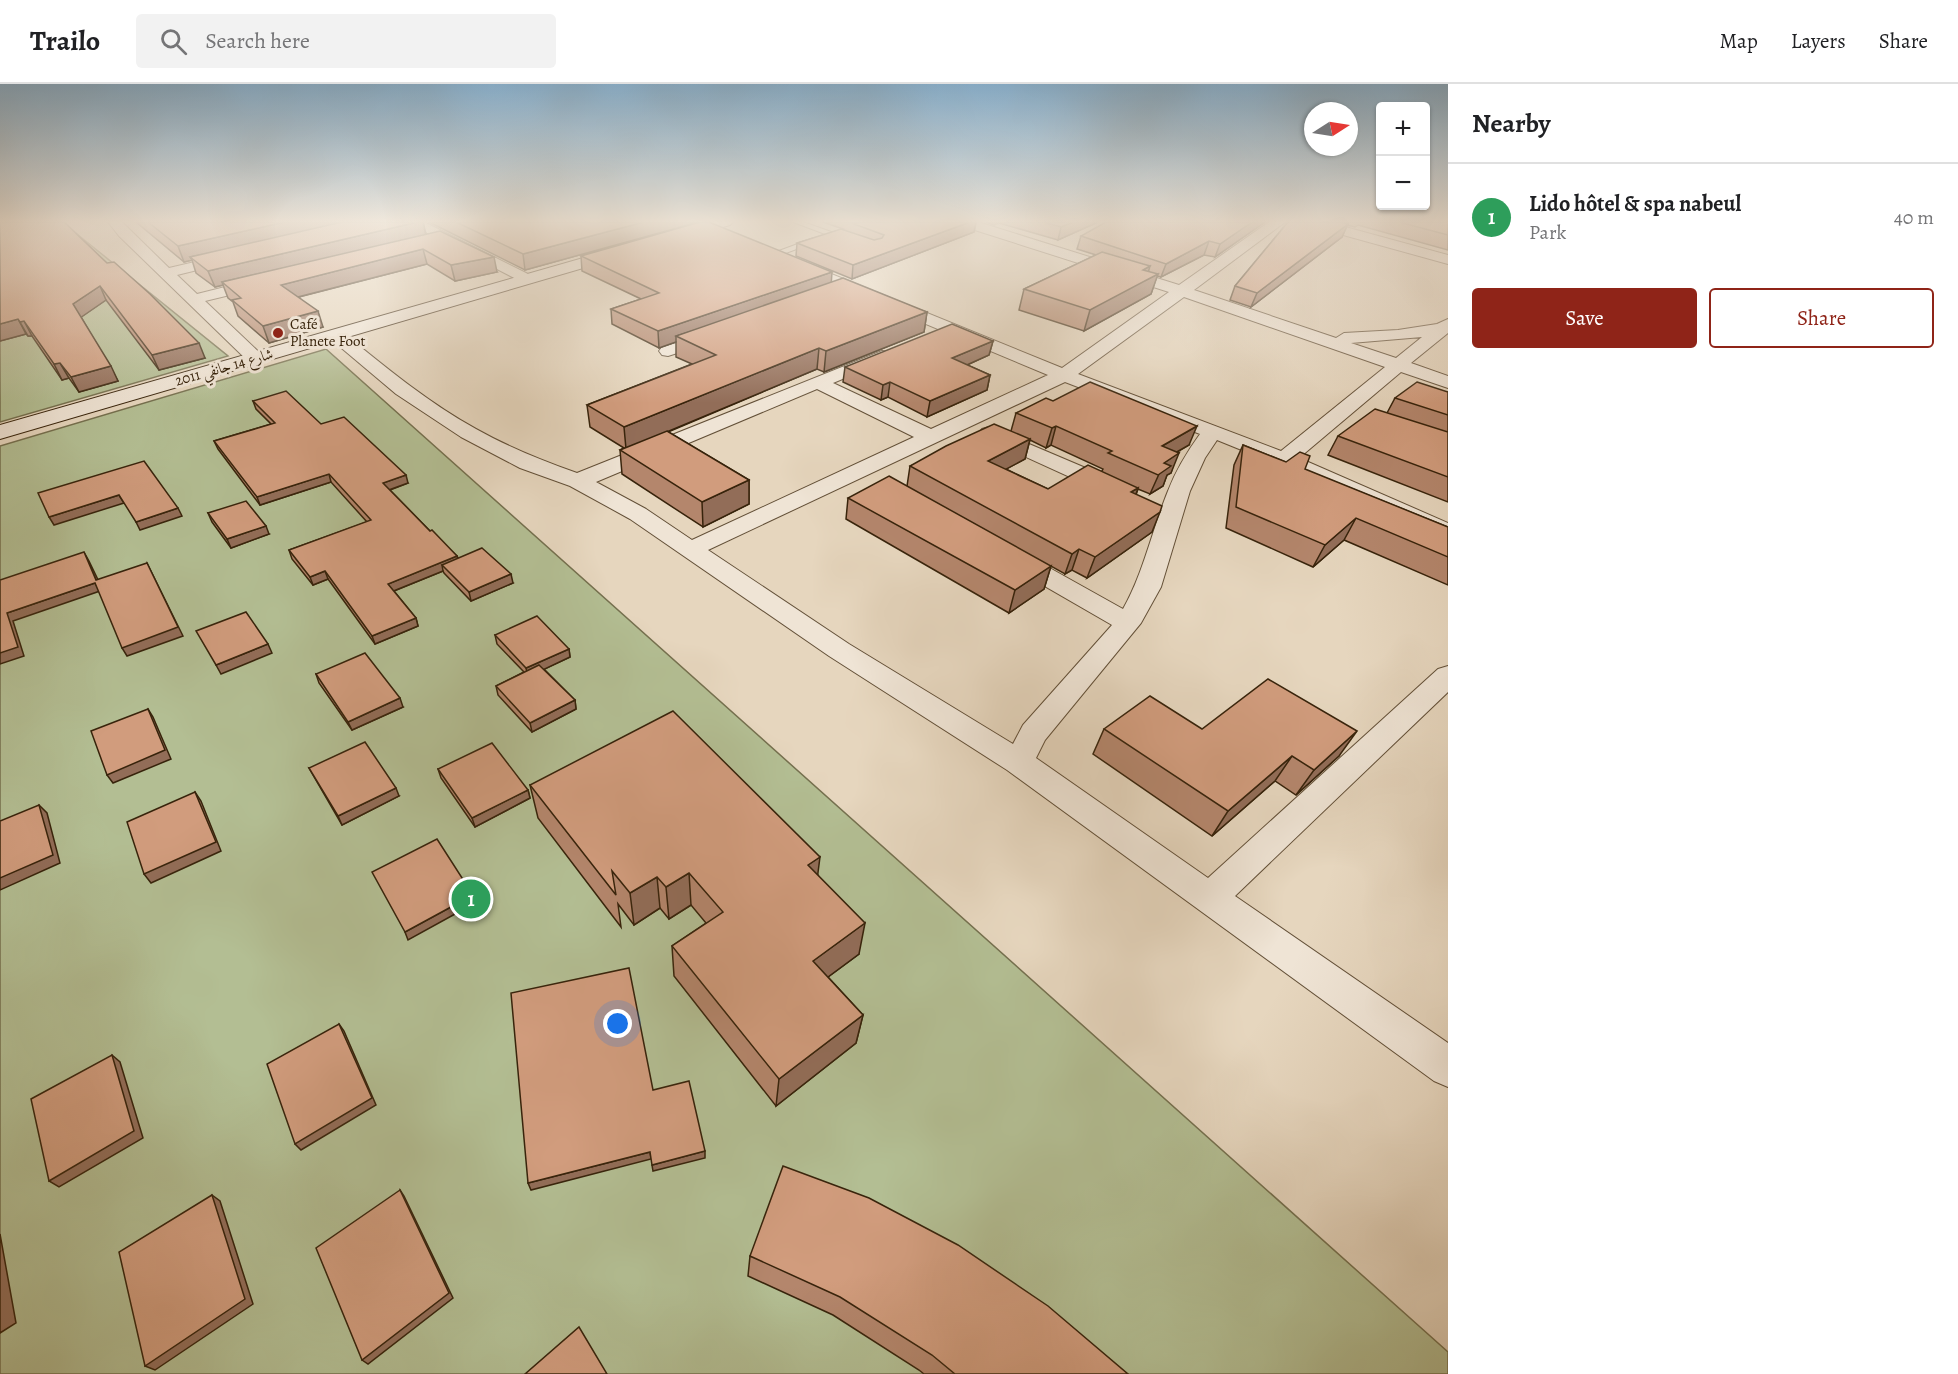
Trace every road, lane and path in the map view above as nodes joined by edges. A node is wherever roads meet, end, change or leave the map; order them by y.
1 (176, 282) edge
2 (265, 282) edge
3 (516, 282) edge
4 (839, 282) edge
5 (1154, 282) edge
6 (1194, 282) edge
7 (851, 287) junction
8 (1182, 291) junction
9 (830, 295) edge
10 (195, 299) junction
11 (1444, 326) edge
12 (733, 329) edge
13 (952, 329) junction
14 (335, 335) junction
15 (931, 337) edge
16 (1321, 337) junction
17 (900, 350) edge
18 (668, 351) dead end
19 (255, 358) junction
20 (1401, 364) junction
21 (1064, 375) junction
22 (817, 382) junction
23 (1448, 382) edge
24 (1342, 411) junction
25 (1364, 419) edge
26 (964, 421) junction
27 (0, 432) edge
28 (1212, 432) junction
29 (930, 437) junction
30 (1284, 459) junction
31 (578, 481) junction
32 (1126, 494) edge
33 (1448, 532) edge
34 (993, 547) edge
35 (688, 550) junction
36 (1128, 623) junction
37 (1448, 676) edge
38 (1018, 762) junction
39 (1210, 898) junction
40 (1448, 1066) edge

1 - 10 street
2 - 10 street
3 - 14 street, شارع 14 جانفي 2011
4 - 7 street
5 - 8 street
6 - 8 street
7 - 9 street
7 - 13 street
8 - 16 street
8 - 21 street
10 - 19 street
11 - 16 street
11 - 20 street
12 - 18 street
13 - 15 street
13 - 21 street
14 - 19 street, شارع 14 جانفي 2011
14 - 31 street
16 - 20 street
17 - 22 street
19 - 27 street, شارع 14 جانفي 2011
20 - 23 street
20 - 24 street
21 - 26 street
21 - 28 street
22 - 29 street
22 - 31 street
24 - 25 street
24 - 30 street
26 - 29 street
26 - 32 street
28 - 30 street
28 - 36 street
29 - 35 street
30 - 33 street
31 - 35 street
34 - 36 street
35 - 38 street
36 - 38 street
37 - 39 street
38 - 39 street
39 - 40 street

